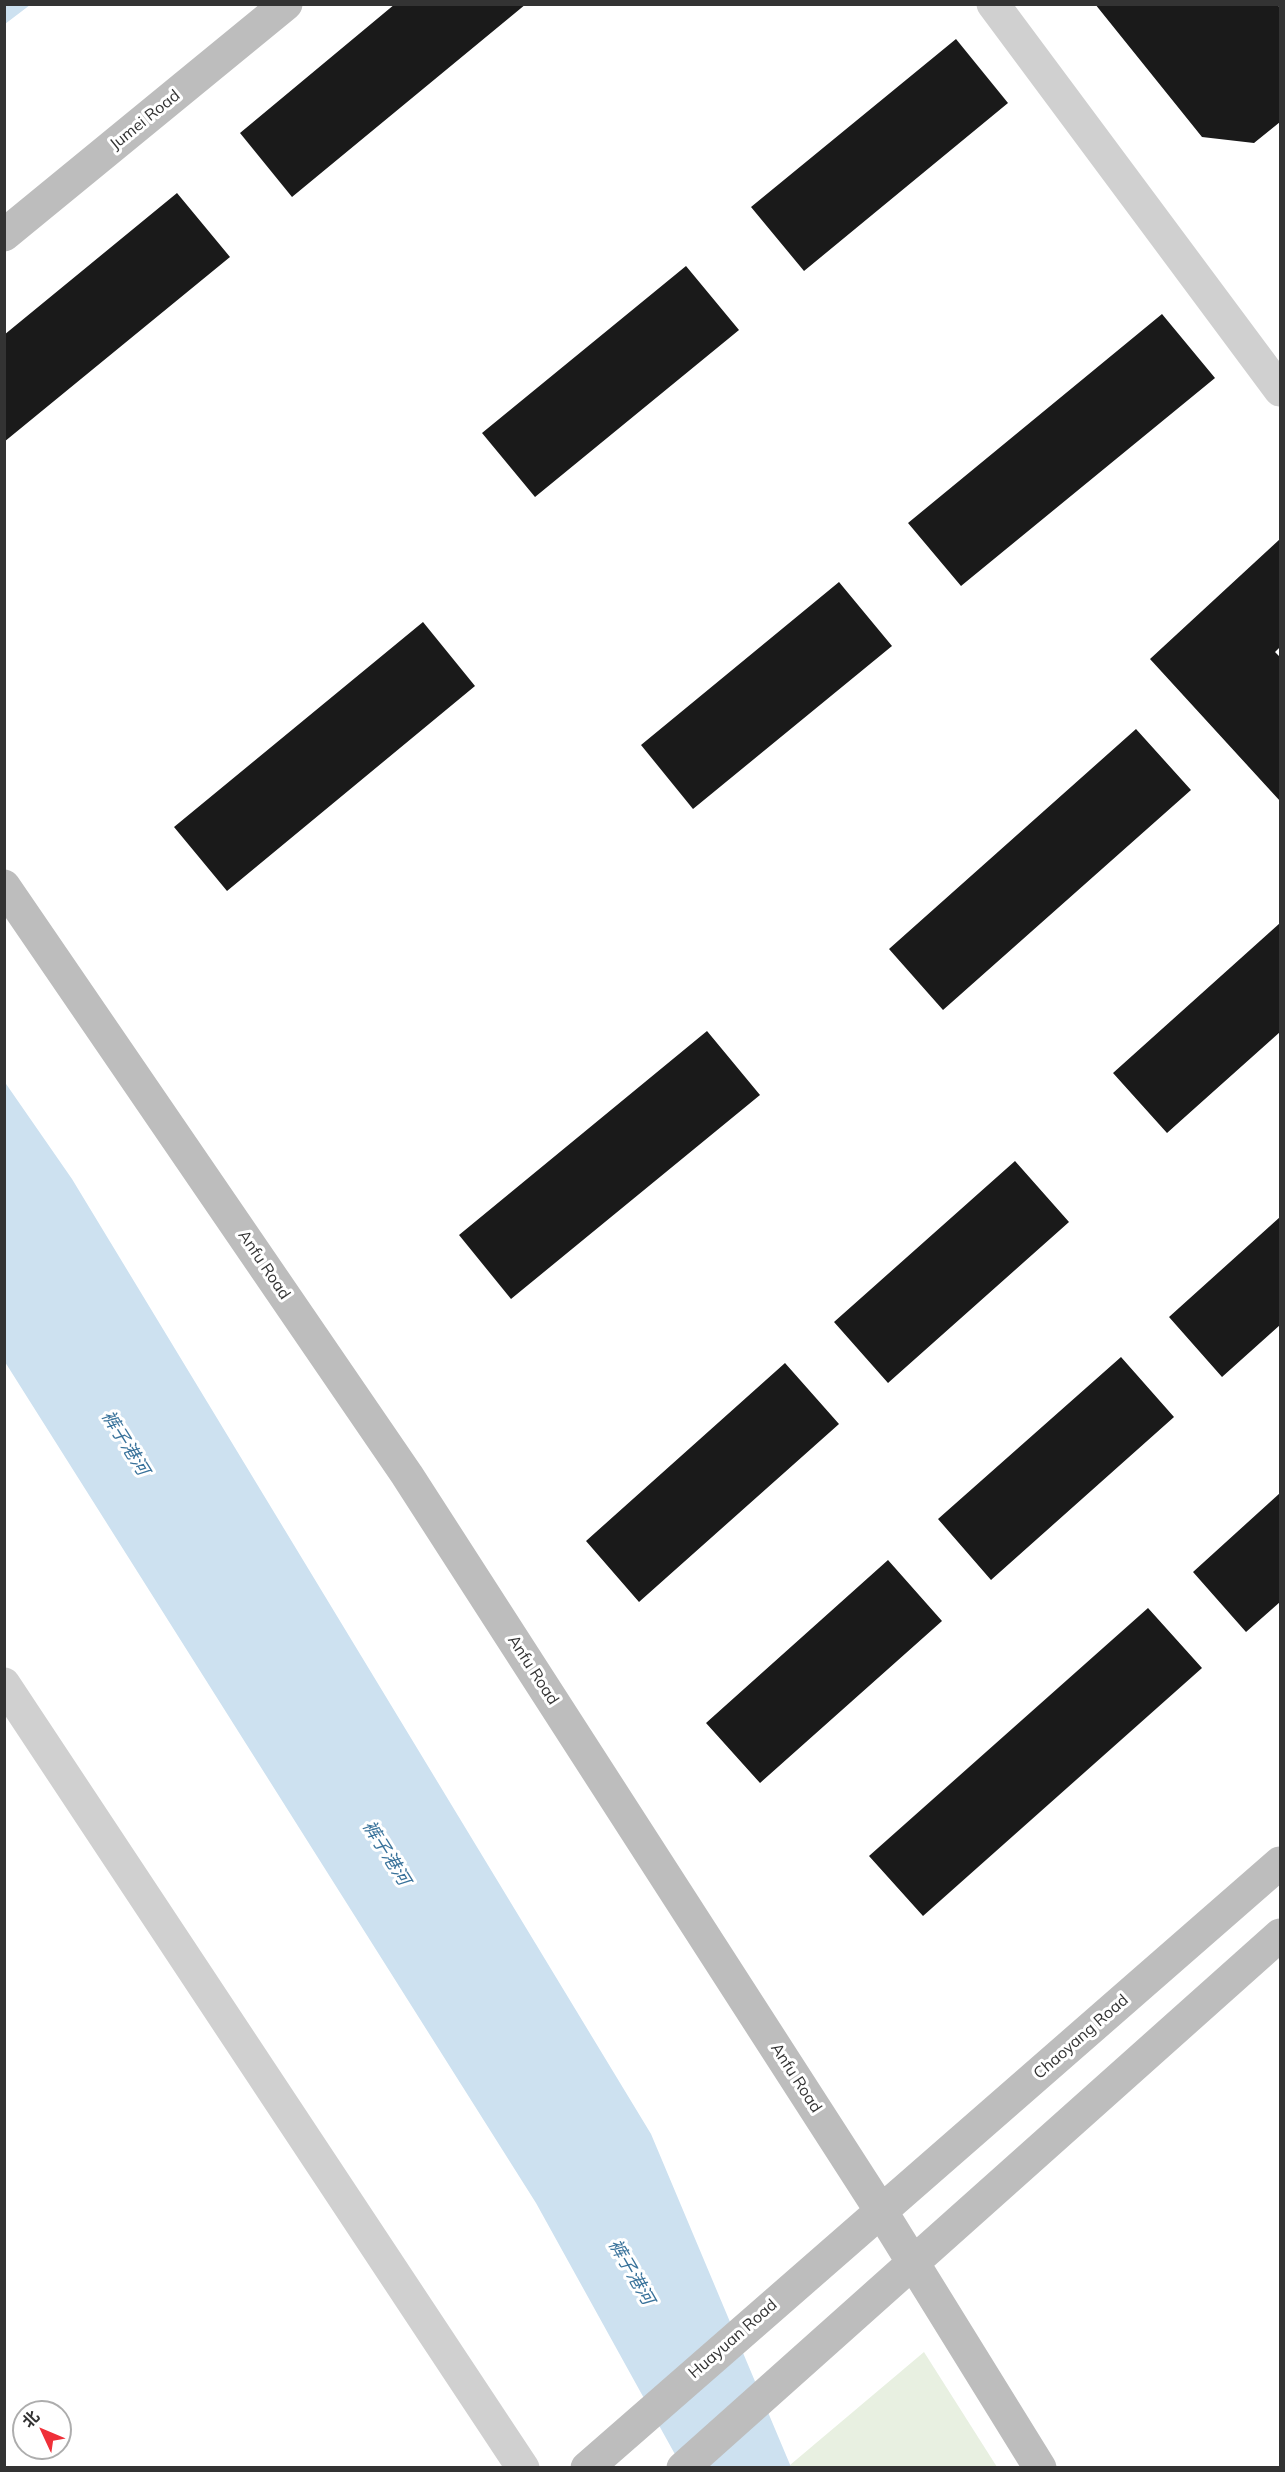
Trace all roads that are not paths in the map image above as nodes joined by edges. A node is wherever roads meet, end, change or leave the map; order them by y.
1 (286, 4) edge
2 (993, 4) edge
3 (4, 235) edge
4 (1281, 390) edge
5 (4, 886) edge
6 (4, 1684) edge
7 (1281, 1863) edge
8 (1281, 1935) edge
9 (881, 2211) junction
10 (913, 2262) junction
11 (523, 2468) edge
12 (586, 2468) edge
13 (683, 2468) edge
14 (1040, 2468) edge

1 - 3 street, Jumei Road
2 - 4 street
5 - 9 street, Anfu Road
6 - 11 street
7 - 9 street, Chaoyang Road
8 - 10 street
9 - 10 street, Anfu Road
9 - 12 street, Huayuan Road
10 - 13 street
10 - 14 street, Anfu Road

